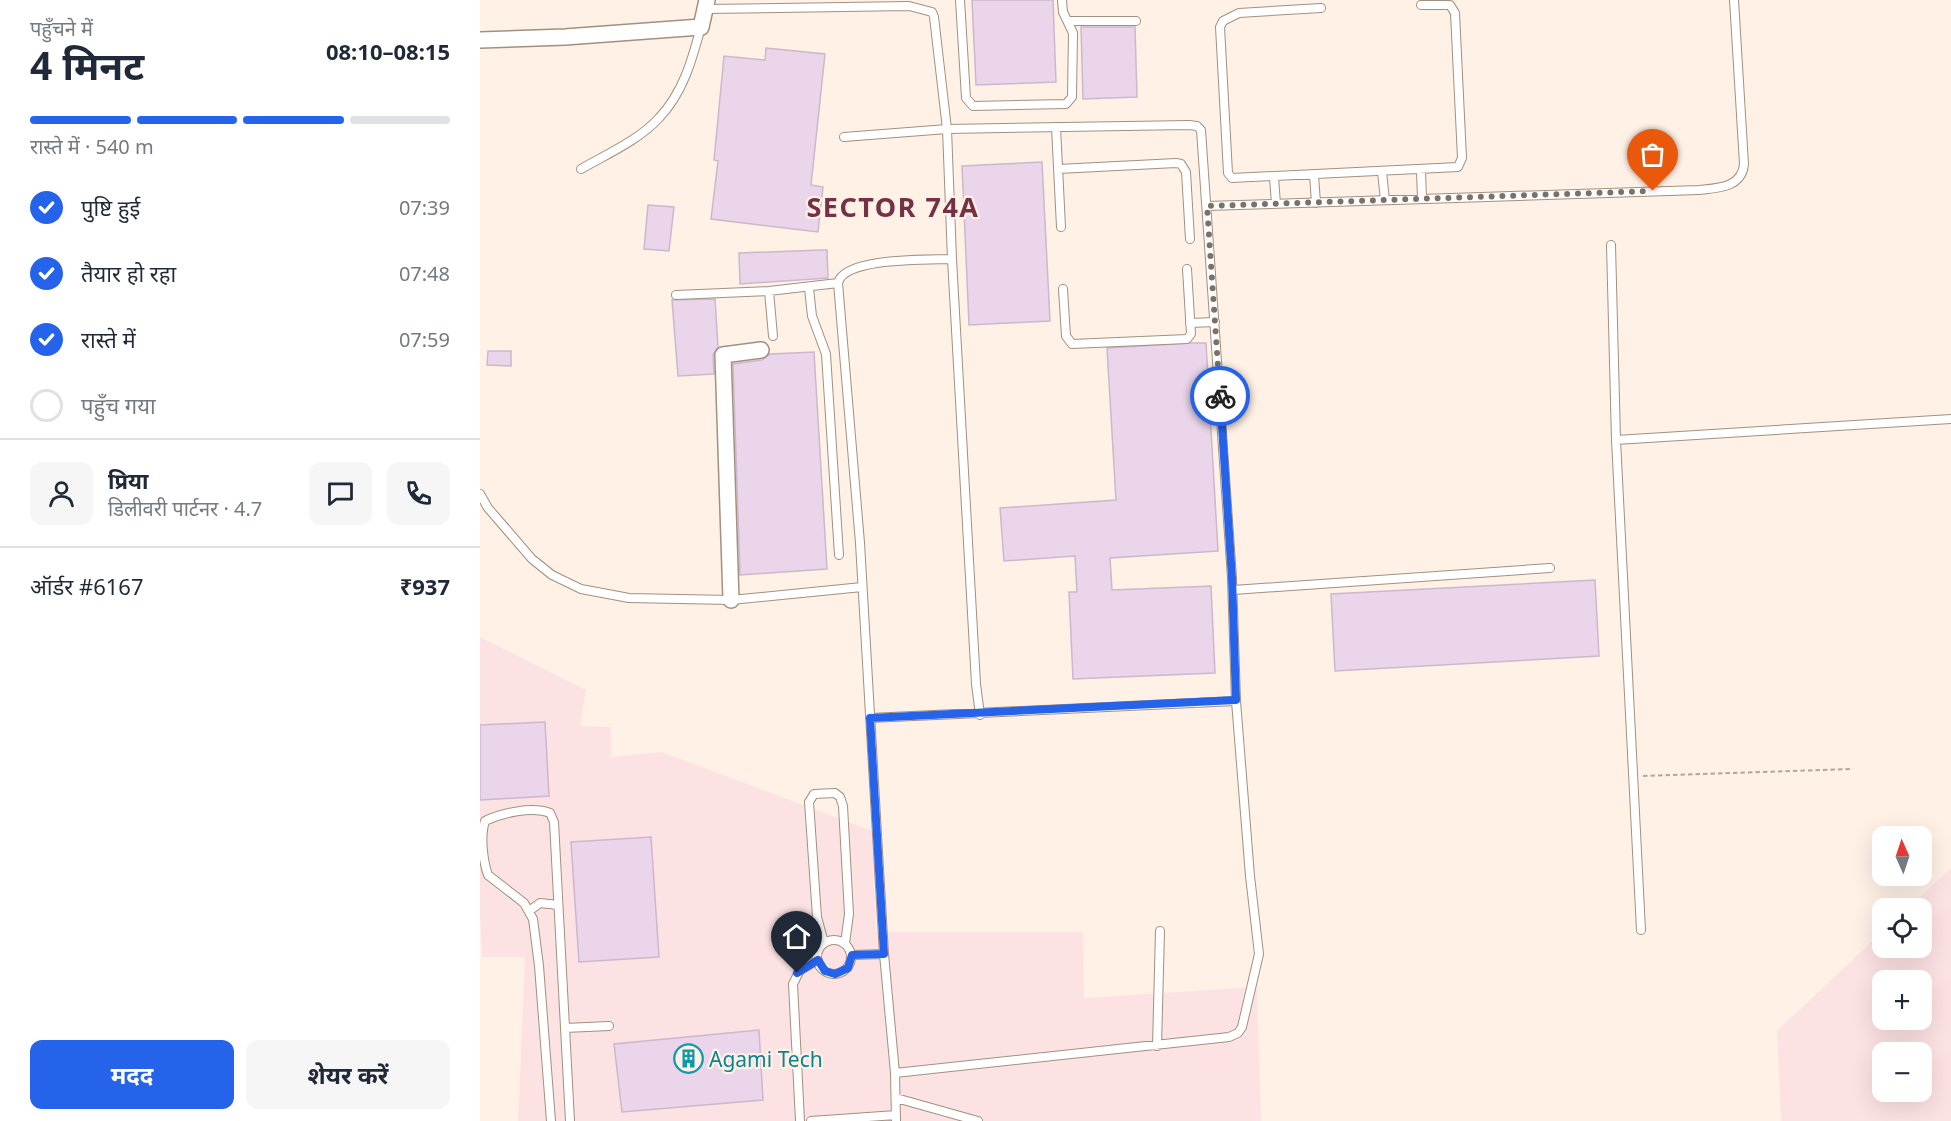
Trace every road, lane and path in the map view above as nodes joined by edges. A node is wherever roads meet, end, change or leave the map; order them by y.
1 (960, 0) edge
2 (1062, 0) edge
3 (1734, 0) edge
4 (706, 5) edge
5 (1421, 5) dead end
6 (1321, 8) dead end
7 (1069, 21) junction
8 (1136, 21) dead end
9 (702, 27) junction
10 (480, 40) edge
11 (1056, 128) junction
12 (947, 129) junction
13 (844, 137) dead end
14 (581, 168) dead end
15 (1058, 169) junction
16 (1421, 170) junction
17 (1382, 172) junction
18 (1314, 175) junction
19 (1274, 177) junction
20 (1422, 199) junction
21 (1385, 200) junction
22 (1316, 202) junction
23 (1276, 204) junction
24 (1207, 206) junction
25 (1061, 227) dead end
26 (1190, 239) dead end
27 (1611, 245) dead end
28 (952, 259) junction
29 (1187, 268) dead end
30 (838, 283) junction
31 (809, 288) junction
32 (1063, 289) dead end
33 (769, 291) junction
34 (676, 295) dead end
35 (1215, 322) junction
36 (1190, 323) junction
37 (773, 336) dead end
38 (761, 351) dead end
39 (1951, 419) edge
40 (1616, 440) junction
41 (480, 494) edge
42 (839, 555) dead end
43 (1550, 568) dead end
44 (862, 587) junction
45 (1233, 590) junction
46 (731, 600) junction
47 (1236, 700) junction
48 (980, 715) junction
49 (870, 718) junction
50 (1853, 769) dead end
51 (1633, 776) junction
52 (481, 831) edge
53 (558, 905) junction
54 (529, 911) junction
55 (1641, 930) dead end
56 (1160, 931) dead end
57 (824, 943) junction
58 (844, 943) junction
59 (884, 954) junction
60 (852, 955) junction
61 (818, 960) junction
62 (609, 1026) dead end
63 (565, 1028) junction
64 (1157, 1046) junction
65 (895, 1072) junction
66 (896, 1098) junction
67 (896, 1118) edge
68 (551, 1121) edge
69 (570, 1121) edge
70 (800, 1121) edge
71 (811, 1121) edge
72 (978, 1121) edge

1 - 7 lane
2 - 7 lane
3 - 20 lane
4 - 9 street
4 - 12 lane
5 - 16 lane
6 - 19 lane
7 - 8 lane
9 - 10 street
9 - 14 lane
11 - 12 lane
11 - 15 lane
11 - 24 lane
12 - 13 lane
12 - 28 lane
15 - 25 lane
15 - 26 lane
16 - 17 lane
16 - 20 lane
17 - 18 lane
17 - 21 lane
18 - 19 lane
18 - 22 lane
19 - 23 lane
20 - 21 lane
21 - 22 lane
22 - 23 lane
23 - 24 lane
24 - 35 lane
27 - 40 lane
28 - 30 lane
28 - 48 lane
29 - 36 lane
30 - 31 lane
30 - 44 lane
31 - 33 lane
31 - 42 lane
32 - 36 lane
33 - 34 lane
33 - 37 lane
35 - 36 lane
35 - 45 lane
38 - 46 street
39 - 40 lane
40 - 51 lane
41 - 46 lane
43 - 45 lane
44 - 46 lane
44 - 49 lane
45 - 47 lane
47 - 48 lane
47 - 64 lane
48 - 49 lane
49 - 59 lane
50 - 51 path
51 - 55 lane
52 - 53 lane
52 - 54 lane
53 - 54 lane
53 - 63 lane
54 - 68 lane
56 - 64 lane
57 - 58 lane
57 - 58 lane
57 - 61 lane
58 - 60 lane
59 - 60 lane
59 - 65 lane
60 - 61 lane
61 - 70 lane
62 - 63 lane
63 - 69 lane
64 - 65 lane
65 - 66 lane
66 - 67 lane
66 - 72 lane
67 - 71 lane

